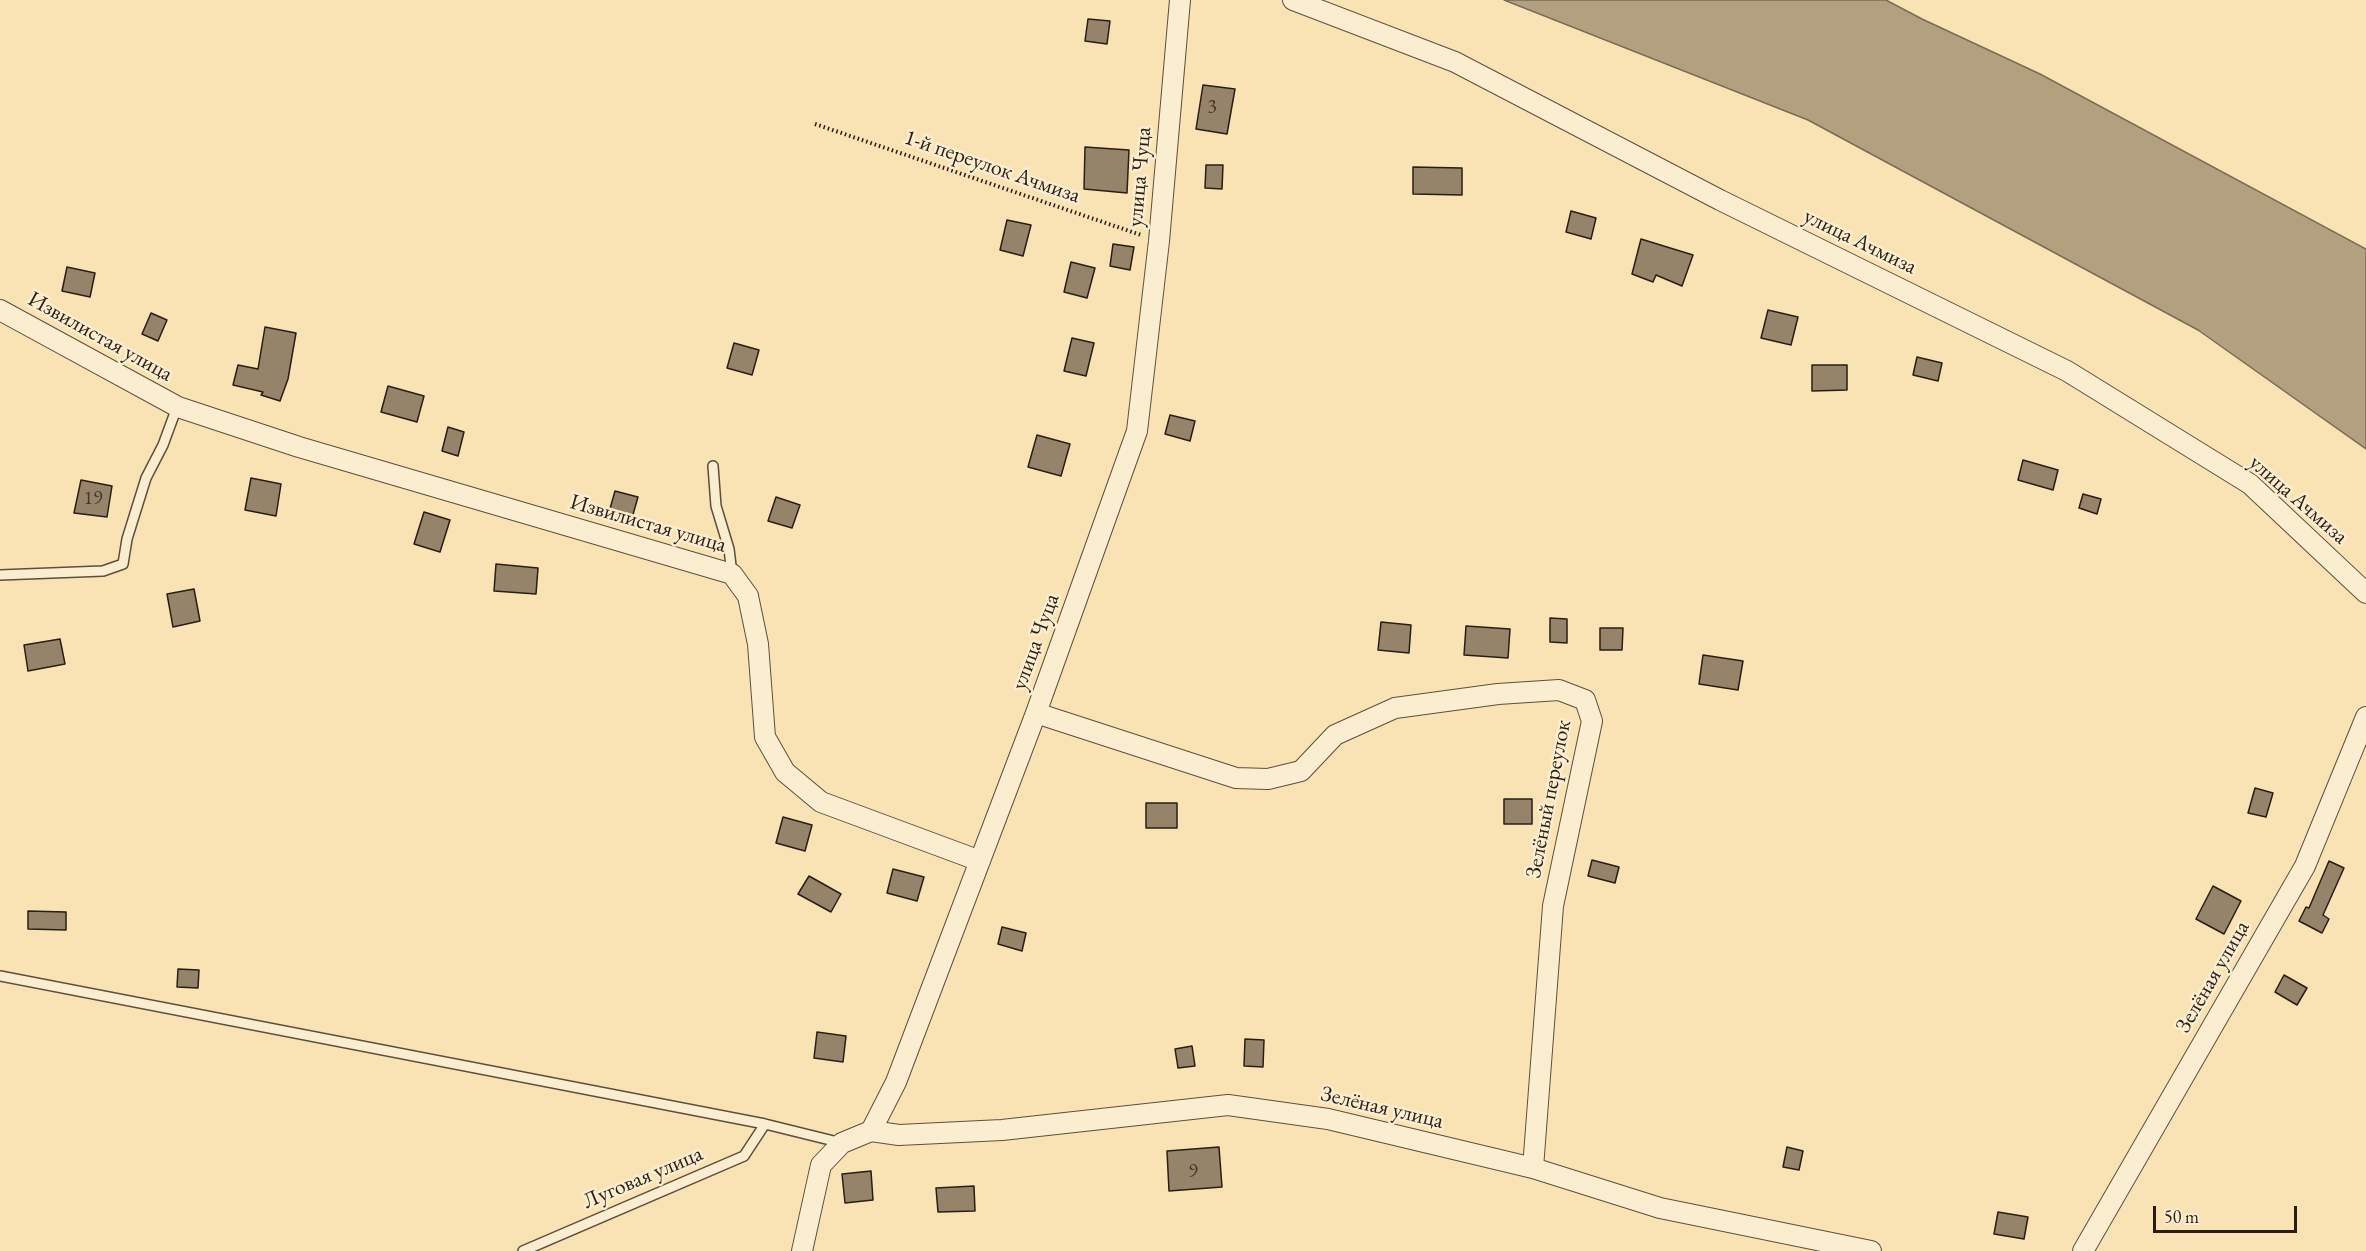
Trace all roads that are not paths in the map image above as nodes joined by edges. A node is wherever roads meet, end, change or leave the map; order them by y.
1 (1180, 0) edge
2 (1293, 0) edge
3 (0, 310) edge
4 (177, 406) junction
5 (713, 466) dead end
6 (732, 574) junction
7 (0, 575) edge
8 (2366, 593) edge
9 (1036, 713) junction
10 (2366, 717) edge
11 (980, 861) junction
12 (0, 976) edge
13 (765, 1124) junction
14 (871, 1131) junction
15 (842, 1143) junction
16 (1533, 1168) junction
17 (523, 1251) edge
18 (802, 1251) edge
19 (1871, 1251) edge
20 (2083, 1251) edge

1 - 9 street, улица Чуца
2 - 8 street, улица Ачмиза
3 - 4 street, Извилистая улица
4 - 6 street, Извилистая улица
4 - 7 lane, Извилистая улица
5 - 6 lane
6 - 11 street, Извилистая улица
9 - 11 street, улица Чуца
9 - 16 street, Зелёный переулок
10 - 20 street, Зелёная улица
11 - 14 street, улица Чуца
12 - 13 lane
13 - 15 lane
13 - 17 lane, Луговая улица
14 - 15 street
14 - 16 street, Зелёная улица
15 - 18 street
16 - 19 street, Зелёная улица

